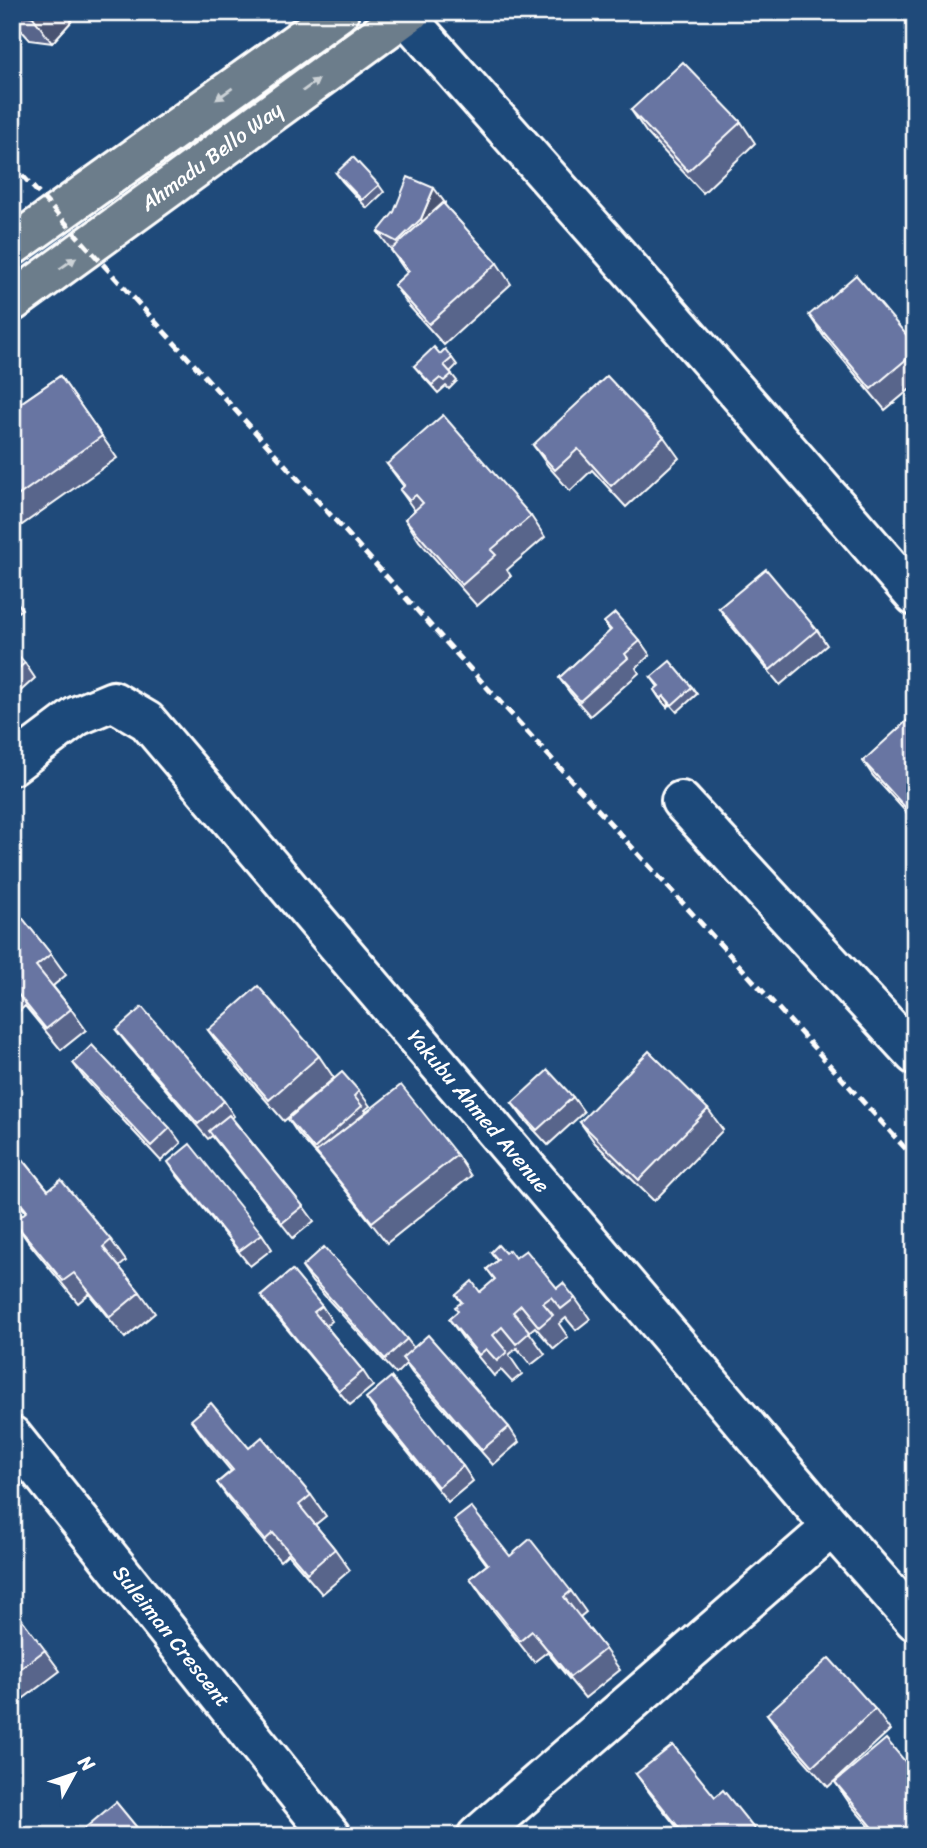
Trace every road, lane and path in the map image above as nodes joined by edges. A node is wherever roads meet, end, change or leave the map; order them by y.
1 (339, 12) edge
2 (406, 14) edge
3 (12, 246) edge
4 (12, 302) edge
5 (915, 596) edge
6 (12, 765) edge
7 (681, 800) dead end
8 (915, 1055) edge
9 (12, 1436) edge
10 (832, 1527) junction
11 (915, 1621) edge
12 (331, 1836) edge
13 (477, 1836) edge

1 -> 3 main road, Ahmadu Bello Way
4 -> 2 main road, Ahmadu Bello Way
2 - 5 street
6 - 10 street, Yakubu Ahmed Avenue
7 - 8 street
9 - 12 street, Suleiman Crescent
10 - 11 street, Yakubu Ahmed Avenue
10 - 13 street

